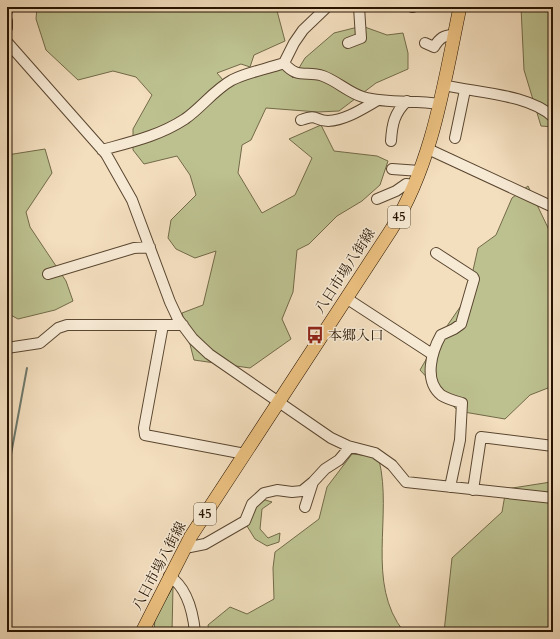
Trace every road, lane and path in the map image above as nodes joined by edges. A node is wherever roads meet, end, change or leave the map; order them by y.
1 (8, 7) edge
2 (327, 7) edge
3 (359, 7) edge
4 (460, 7) edge
5 (7, 11) edge
6 (7, 21) edge
7 (7, 28) edge
8 (455, 35) junction
9 (7, 42) edge
10 (348, 43) dead end
11 (425, 44) dead end
12 (284, 63) junction
13 (444, 85) junction
14 (465, 90) junction
15 (378, 100) junction
16 (407, 102) junction
17 (440, 104) junction
18 (553, 117) edge
19 (301, 120) dead end
20 (455, 138) dead end
21 (391, 141) dead end
22 (428, 149) junction
23 (102, 150) junction
24 (392, 169) dead end
25 (420, 171) junction
26 (414, 185) junction
27 (377, 198) dead end
28 (553, 207) edge
29 (150, 247) junction
30 (436, 253) dead end
31 (48, 274) dead end
32 (346, 298) junction
33 (163, 325) junction
34 (183, 326) junction
35 (7, 348) edge
36 (432, 354) junction
37 (278, 401) junction
38 (553, 446) edge
39 (350, 447) junction
40 (245, 454) junction
41 (313, 482) junction
42 (450, 487) junction
43 (473, 490) junction
44 (553, 498) edge
45 (305, 507) dead end
46 (185, 548) junction
47 (169, 576) junction
48 (142, 632) edge
49 (195, 632) edge

1 - 5 street
2 - 12 street
3 - 10 street
4 - 8 main road, 八日市場八街線 / 45
6 - 7 street
8 - 11 street
8 - 13 main road, 八日市場八街線 / 45
9 - 23 street
12 - 15 street
12 - 23 street
13 - 14 street
13 - 17 main road, 八日市場八街線 / 45
14 - 18 street
14 - 20 street
15 - 16 street
15 - 19 street
16 - 17 street
16 - 21 street
17 - 22 main road, 八日市場八街線 / 45
22 - 25 main road, 八日市場八街線 / 45
22 - 28 street
23 - 29 street
24 - 25 street
25 - 26 main road, 八日市場八街線 / 45
26 - 27 street
26 - 32 main road, 八日市場八街線 / 45
29 - 31 street
29 - 34 street
30 - 36 street
32 - 36 street
32 - 37 main road, 八日市場八街線 / 45
33 - 34 street
33 - 35 street
33 - 40 street
34 - 37 street
36 - 42 street
37 - 39 street
37 - 40 main road, 八日市場八街線 / 45
38 - 43 street
39 - 41 street
39 - 42 street
40 - 46 main road, 八日市場八街線 / 45
41 - 45 street
41 - 46 street
42 - 43 street
43 - 44 street
46 - 47 main road, 八日市場八街線 / 45
47 - 48 main road, 八日市場八街線 / 45
47 - 49 street

